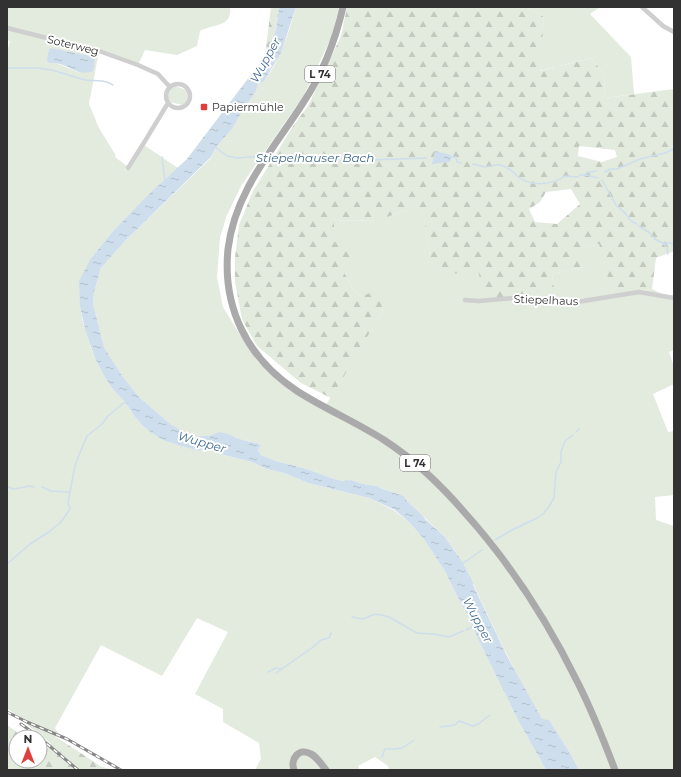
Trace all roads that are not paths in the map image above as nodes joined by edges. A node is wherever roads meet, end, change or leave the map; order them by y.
1 (343, 7) edge
2 (642, 7) edge
3 (7, 28) edge
4 (674, 32) edge
5 (169, 86) junction
6 (168, 103) junction
7 (128, 168) dead end
8 (674, 298) edge
9 (465, 300) dead end
10 (294, 770) edge
11 (326, 770) edge
12 (615, 770) edge

1 - 12 main road, L 74
2 - 4 street
3 - 5 street, Soterweg
5 - 6 street
5 - 6 street
6 - 7 street
8 - 9 street, Stiepelhaus
10 - 11 main road

